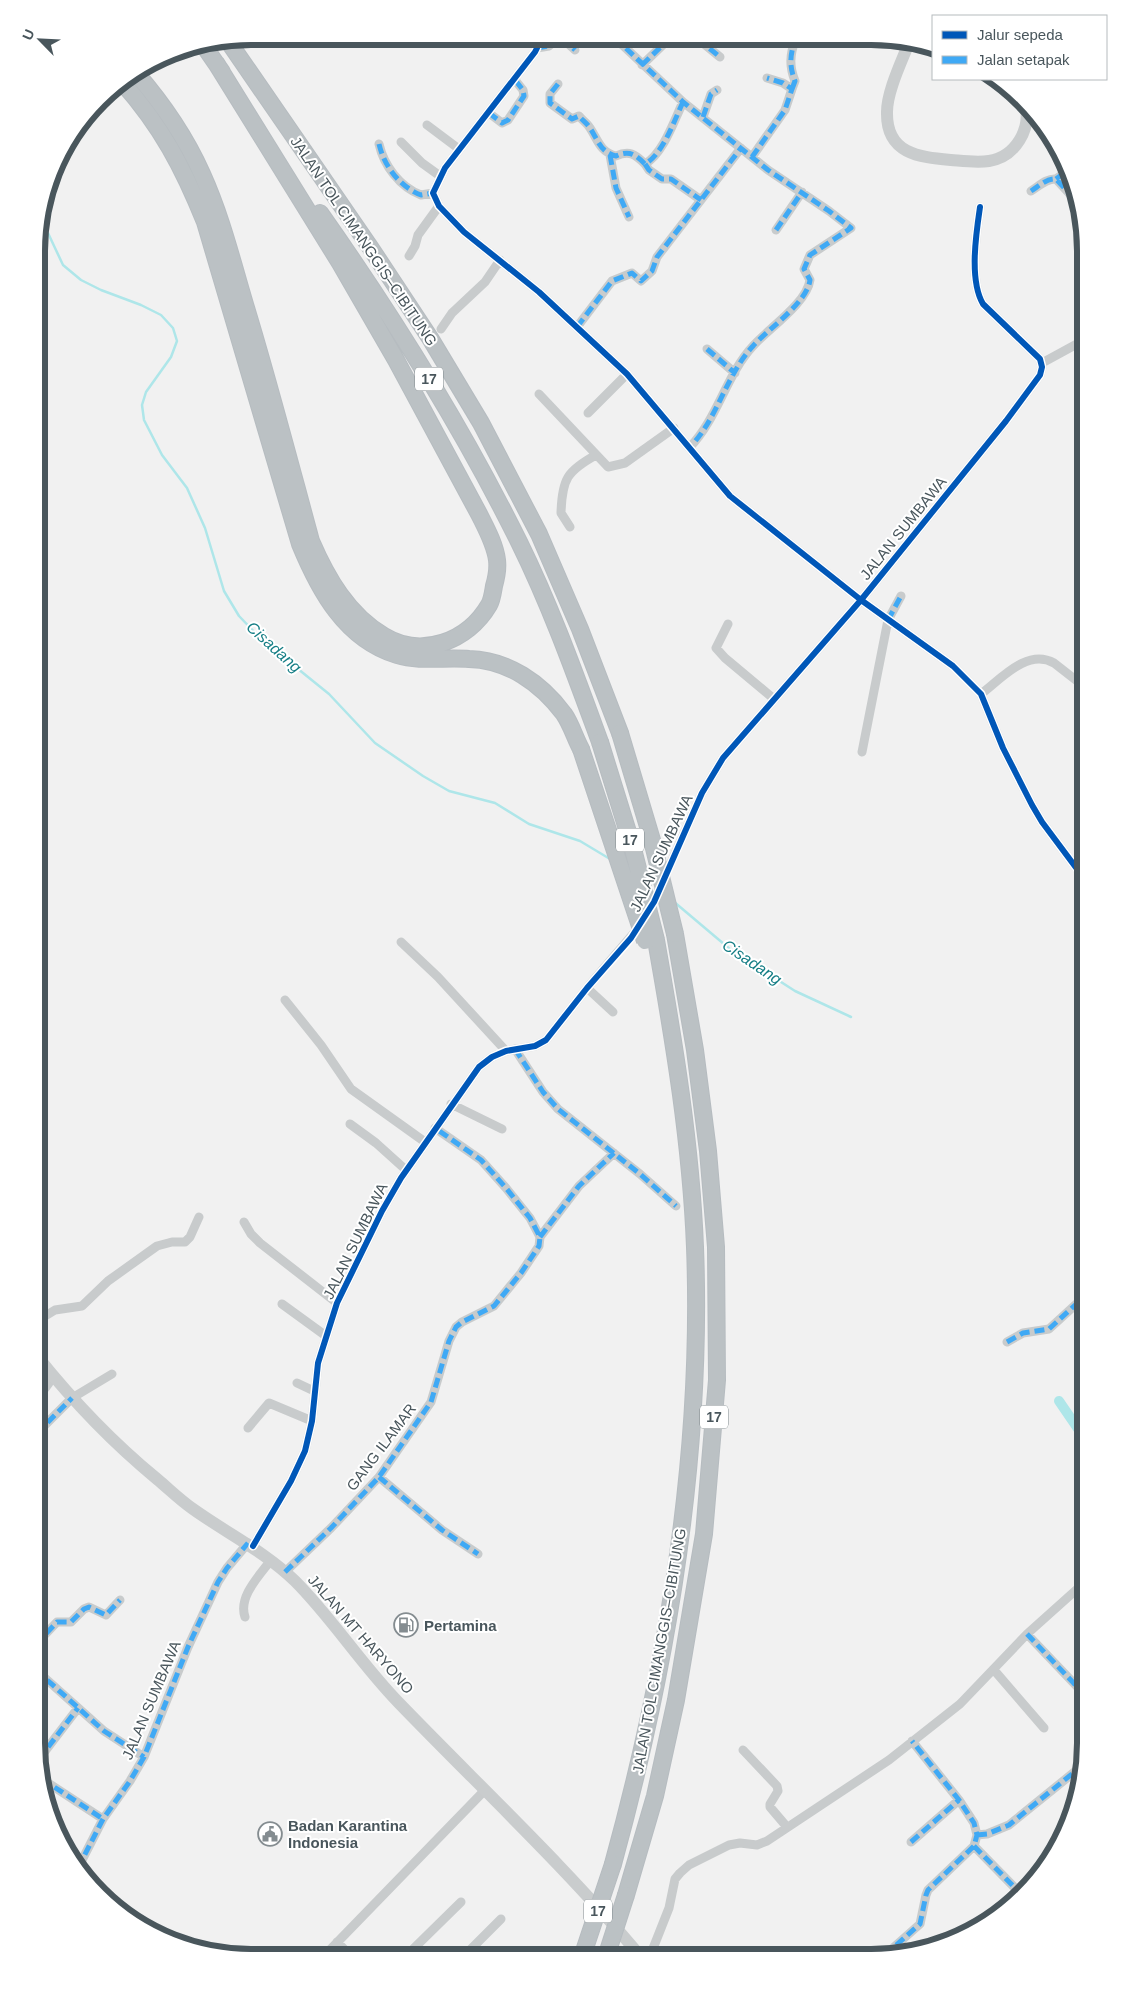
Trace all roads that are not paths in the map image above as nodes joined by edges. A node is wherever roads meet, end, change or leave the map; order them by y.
1 (536, 45) edge
2 (550, 45) edge
3 (570, 45) edge
4 (622, 45) edge
5 (663, 45) edge
6 (706, 45) edge
7 (793, 45) edge
8 (231, 46) edge
9 (537, 48) junction
10 (907, 48) edge
11 (207, 50) edge
12 (575, 50) dead end
13 (720, 56) dead end
14 (216, 63) junction
15 (642, 64) junction
16 (140, 78) edge
17 (767, 78) dead end
18 (515, 80) junction
19 (558, 84) dead end
20 (127, 87) edge
21 (792, 89) junction
22 (717, 90) dead end
23 (683, 102) junction
24 (489, 113) junction
25 (1026, 115) edge
26 (703, 117) junction
27 (428, 125) dead end
28 (401, 142) dead end
29 (379, 144) dead end
30 (742, 148) junction
31 (459, 150) junction
32 (610, 155) junction
33 (752, 157) junction
34 (645, 164) junction
35 (1062, 175) edge
36 (440, 176) junction
37 (1056, 180) junction
38 (1032, 191) dead end
39 (433, 192) junction
40 (802, 192) junction
41 (1068, 193) edge
42 (701, 200) junction
43 (439, 206) junction
44 (980, 207) dead end
45 (629, 217) dead end
46 (776, 230) dead end
47 (409, 256) dead end
48 (500, 260) junction
49 (577, 327) junction
50 (441, 329) dead end
51 (1077, 344) edge
52 (707, 350) dead end
53 (1042, 363) junction
54 (735, 373) junction
55 (627, 374) junction
56 (539, 394) dead end
57 (588, 413) dead end
58 (674, 428) junction
59 (690, 447) junction
60 (596, 455) junction
61 (570, 527) dead end
62 (901, 596) dead end
63 (861, 600) junction
64 (888, 620) junction
65 (728, 624) dead end
66 (1077, 681) edge
67 (981, 694) junction
68 (774, 699) junction
69 (862, 752) dead end
70 (1077, 869) edge
71 (651, 940) junction
72 (401, 942) dead end
73 (587, 988) junction
74 (285, 1000) dead end
75 (613, 1012) dead end
76 (515, 1049) junction
77 (506, 1050) junction
78 (451, 1104) junction
79 (350, 1124) dead end
80 (435, 1128) junction
81 (502, 1129) dead end
82 (425, 1142) junction
83 (614, 1153) junction
84 (406, 1170) junction
85 (676, 1206) dead end
86 (199, 1216) dead end
87 (244, 1222) dead end
88 (540, 1238) junction
89 (337, 1303) junction
90 (1077, 1303) edge
91 (282, 1304) dead end
92 (45, 1316) edge
93 (326, 1336) junction
94 (1008, 1342) dead end
95 (45, 1366) edge
96 (112, 1374) dead end
97 (52, 1375) junction
98 (297, 1383) dead end
99 (45, 1388) edge
100 (314, 1391) junction
101 (72, 1398) junction
102 (312, 1421) junction
103 (45, 1425) edge
104 (248, 1428) dead end
105 (379, 1477) junction
106 (250, 1545) junction
107 (478, 1554) dead end
108 (271, 1560) junction
109 (285, 1572) junction
110 (1077, 1589) edge
111 (120, 1600) dead end
112 (245, 1617) dead end
113 (45, 1634) edge
114 (1027, 1634) junction
115 (994, 1670) junction
116 (45, 1678) edge
117 (1077, 1687) edge
118 (78, 1708) junction
119 (1044, 1728) dead end
120 (912, 1741) junction
121 (743, 1750) dead end
122 (45, 1751) edge
123 (144, 1757) junction
124 (1075, 1772) edge
125 (49, 1784) edge
126 (485, 1790) junction
127 (959, 1800) junction
128 (103, 1819) junction
129 (787, 1827) junction
130 (976, 1835) junction
131 (911, 1842) dead end
132 (974, 1846) junction
133 (82, 1860) edge
134 (1017, 1889) edge
135 (461, 1902) dead end
136 (501, 1919) dead end
137 (337, 1942) junction
138 (893, 1948) edge
139 (330, 1949) edge
140 (344, 1949) edge
141 (413, 1949) edge
142 (471, 1949) edge
143 (585, 1949) edge
144 (609, 1949) edge
145 (634, 1949) edge
146 (653, 1949) edge

1 - 9 street
2 - 9 street
3 - 12 street
4 - 15 street
5 - 15 street
6 - 13 street
7 - 21 street
8 - 144 highway, JALAN TOL CIMANGGIS–CIBITUNG / 17, bridge
9 - 18 street
10 - 25 main road
11 - 14 highway, JALAN TOL CIMANGGIS–CIBITUNG / 17
14 - 16 highway
14 - 71 highway, JALAN TOL CIMANGGIS–CIBITUNG / 17, bridge
15 - 23 street
17 - 21 street
18 - 24 street
18 - 24 street
19 - 32 street
20 - 71 highway, bridge
21 - 33 street
22 - 26 street
23 - 26 street
23 - 34 street
24 - 31 street
26 - 30 street
27 - 31 street
28 - 36 street
29 - 39 street
30 - 33 street
30 - 42 street
31 - 36 street
32 - 34 street
32 - 45 street
33 - 40 street
34 - 42 street
35 - 37 street
36 - 39 street
37 - 38 street
37 - 41 street
39 - 43 street
40 - 46 street
40 - 54 street
42 - 49 street
43 - 47 street
43 - 48 street
44 - 53 street
48 - 49 street
48 - 50 street
49 - 55 street
51 - 53 street
52 - 54 street
53 - 63 street, JALAN SUMBAWA
54 - 59 street
55 - 57 street
55 - 58 street
56 - 60 street
58 - 59 street
58 - 60 street
59 - 63 street
60 - 61 street
62 - 64 street
63 - 64 street
63 - 68 street, JALAN SUMBAWA
64 - 67 street
64 - 69 street
65 - 68 street
66 - 67 street
67 - 70 street
68 - 73 street, JALAN SUMBAWA
71 - 143 highway, JALAN TOL CIMANGGIS–CIBITUNG / 17, bridge
72 - 77 street
73 - 75 street
73 - 76 street, JALAN SUMBAWA
74 - 82 street
76 - 77 street, JALAN SUMBAWA
76 - 83 street
77 - 78 street, JALAN SUMBAWA
78 - 80 street, JALAN SUMBAWA
78 - 81 street
79 - 84 street
80 - 82 street, JALAN SUMBAWA
80 - 88 street
82 - 84 street, JALAN SUMBAWA
83 - 85 street
83 - 88 street
84 - 89 street, JALAN SUMBAWA
86 - 92 street
87 - 89 street
88 - 105 street, GANG ILAMAR
89 - 93 street, JALAN SUMBAWA
90 - 94 street
91 - 93 street
93 - 100 street, JALAN SUMBAWA
95 - 97 main road, JALAN MT HARYONO
96 - 101 street
97 - 99 street
97 - 101 main road, JALAN MT HARYONO
98 - 100 street
100 - 102 street, JALAN SUMBAWA
101 - 103 street
101 - 106 main road, JALAN MT HARYONO
102 - 104 street
102 - 106 street, JALAN SUMBAWA
105 - 107 street
105 - 109 street, GANG ILAMAR
106 - 108 main road, JALAN MT HARYONO
106 - 123 street, JALAN SUMBAWA
108 - 109 main road, JALAN MT HARYONO
108 - 112 street
109 - 126 main road, JALAN MT HARYONO
110 - 114 street
111 - 113 street
114 - 115 street
114 - 117 street
115 - 119 street
115 - 120 street
116 - 118 street
118 - 122 street
118 - 123 street
120 - 127 street
120 - 129 street
121 - 129 street
123 - 128 street, JALAN SUMBAWA
124 - 130 street
125 - 128 street
126 - 137 street
126 - 145 main road, JALAN MT HARYONO
127 - 130 street
127 - 131 street
128 - 133 street, JALAN SUMBAWA
129 - 146 street
130 - 132 street
132 - 134 street
132 - 138 street
135 - 141 street
136 - 142 street
137 - 139 street
137 - 140 street

